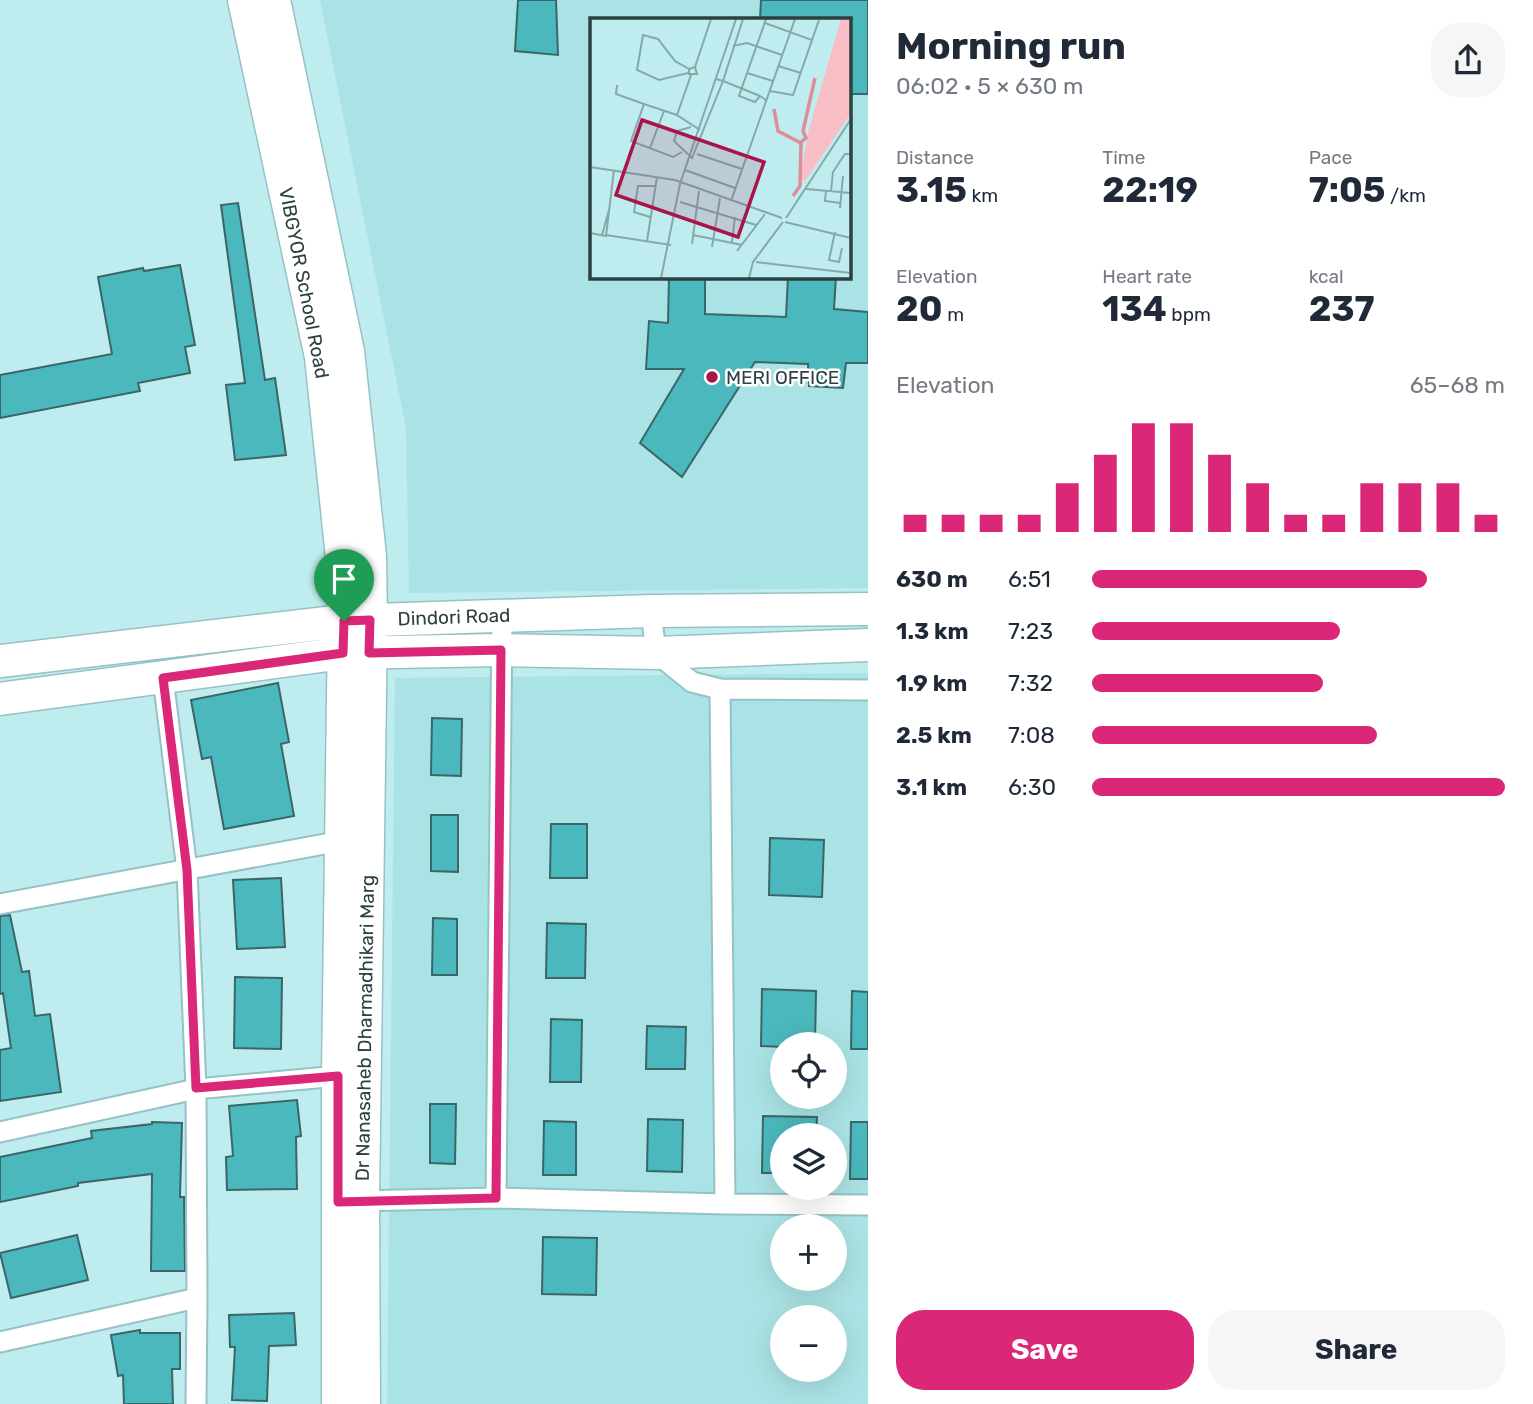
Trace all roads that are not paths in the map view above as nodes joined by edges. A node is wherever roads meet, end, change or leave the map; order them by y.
1 (244, 0) edge
2 (274, 0) edge
3 (868, 609) edge
4 (651, 611) junction
5 (502, 616) junction
6 (357, 620) junction
7 (868, 645) edge
8 (501, 650) junction
9 (356, 653) junction
10 (656, 653) junction
11 (0, 661) edge
12 (163, 678) junction
13 (720, 689) junction
14 (868, 690) edge
15 (0, 699) edge
16 (341, 841) junction
17 (187, 870) junction
18 (0, 904) edge
19 (338, 1076) junction
20 (196, 1088) junction
21 (0, 1132) edge
22 (496, 1198) junction
23 (351, 1201) junction
24 (725, 1204) junction
25 (868, 1205) edge
26 (197, 1298) junction
27 (0, 1342) edge
28 (196, 1404) edge
29 (338, 1404) edge
30 (364, 1404) edge

1 - 6 main road, VIBGYOR School Road
2 - 6 main road, VIBGYOR School Road
3 - 4 main road, Dindori Road
4 - 5 main road, Dindori Road
4 - 10 street
5 - 6 main road, Dindori Road
5 - 8 street
6 - 9 main road, VIBGYOR School Road
6 - 11 main road, Dindori Road
7 - 10 main road
8 - 9 main road
8 - 10 main road
8 - 22 street
9 - 12 main road
9 - 16 main road, Dr Nanasaheb Dharmadhikari Marg
9 - 23 main road, Dr Nanasaheb Dharmadhikari Marg
10 - 13 street
12 - 15 main road
12 - 17 street
13 - 14 street
13 - 24 street
16 - 17 street
16 - 19 main road, Dr Nanasaheb Dharmadhikari Marg
17 - 18 street
17 - 20 street
19 - 20 street
19 - 23 main road, Dr Nanasaheb Dharmadhikari Marg
20 - 21 street
20 - 26 street
22 - 23 street
22 - 24 street
23 - 29 main road, Dr Nanasaheb Dharmadhikari Marg
23 - 30 main road, Dr Nanasaheb Dharmadhikari Marg
24 - 25 street
26 - 27 street
26 - 28 street

